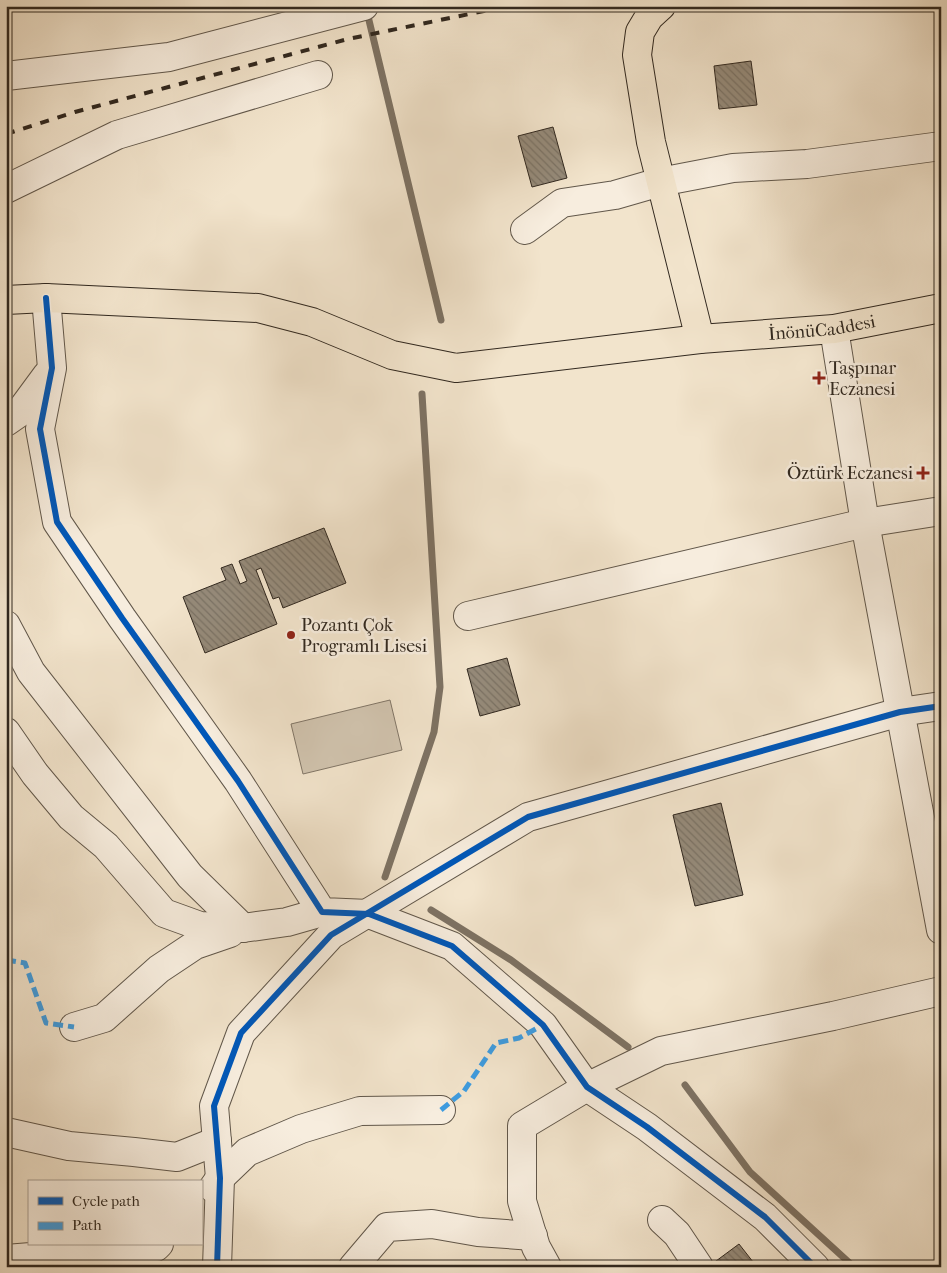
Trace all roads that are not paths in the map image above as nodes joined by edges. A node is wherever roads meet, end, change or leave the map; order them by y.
1 (660, 6) edge
2 (354, 9) edge
3 (318, 75) dead end
4 (6, 76) edge
5 (941, 146) edge
6 (660, 182) junction
7 (6, 189) edge
8 (525, 230) dead end
9 (46, 298) junction
10 (6, 300) edge
11 (941, 308) edge
12 (834, 329) junction
13 (700, 339) junction
14 (52, 368) junction
15 (6, 422) edge
16 (941, 511) edge
17 (865, 523) junction
18 (468, 616) dead end
19 (6, 625) edge
20 (941, 706) edge
21 (900, 712) junction
22 (6, 732) edge
23 (933, 848) edge
24 (322, 912) junction
25 (369, 914) junction
26 (244, 928) junction
27 (941, 930) edge
28 (941, 991) edge
29 (74, 1027) dead end
30 (587, 1087) junction
31 (441, 1110) dead end
32 (6, 1132) edge
33 (216, 1142) junction
34 (220, 1178) junction
35 (202, 1205) edge
36 (662, 1220) dead end
37 (533, 1236) junction
38 (157, 1246) edge
39 (6, 1259) edge
40 (217, 1267) edge
41 (353, 1267) edge
42 (547, 1267) edge
43 (700, 1267) edge
44 (815, 1267) edge

1 - 6 main road
2 - 4 street
3 - 7 street
5 - 6 street
6 - 8 street
6 - 13 main road
9 - 10 main road, İnönüCaddesi
9 - 13 main road, İnönüCaddesi
9 - 14 street
11 - 12 main road, İnönüCaddesi
12 - 13 main road, İnönüCaddesi
12 - 17 street
14 - 15 street
14 - 24 street
16 - 17 street
17 - 18 street
17 - 21 street
19 - 26 street
20 - 21 street
21 - 23 street
21 - 25 street
22 - 26 street
23 - 27 street
24 - 25 street
24 - 26 street
25 - 30 street
25 - 33 street
26 - 29 street
28 - 30 street
30 - 37 street
30 - 44 street
31 - 34 street
32 - 33 street
33 - 34 street
34 - 35 street
34 - 40 street
36 - 43 street
37 - 41 street
37 - 42 street
38 - 39 street

